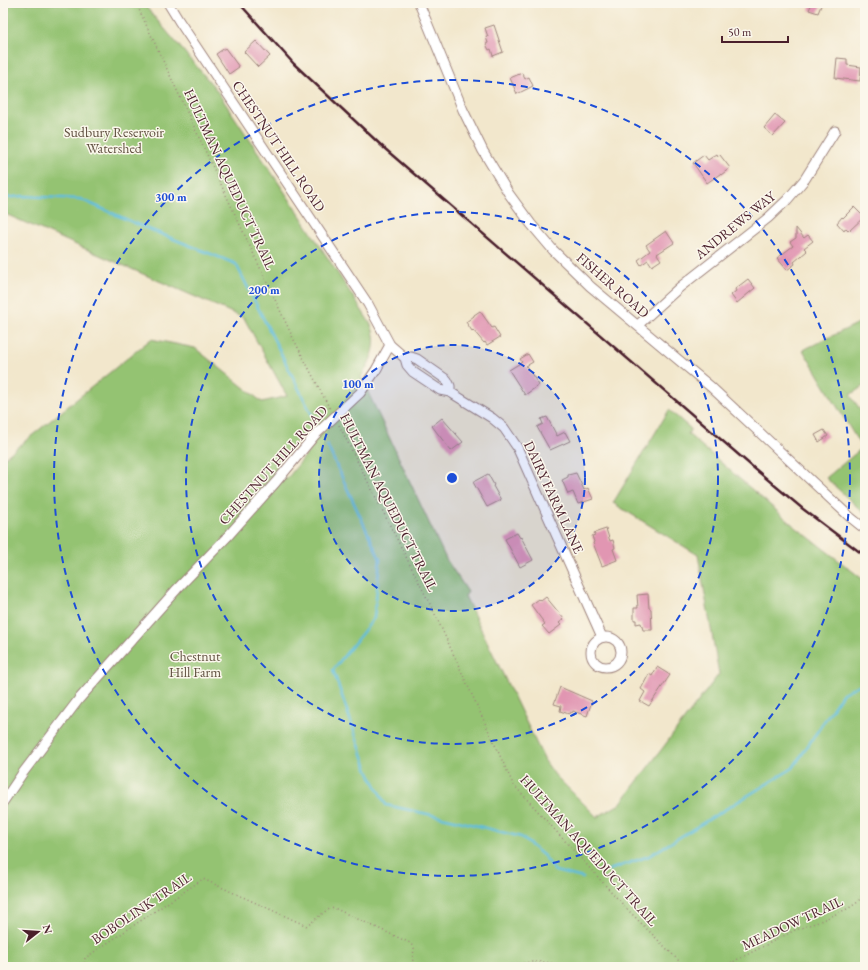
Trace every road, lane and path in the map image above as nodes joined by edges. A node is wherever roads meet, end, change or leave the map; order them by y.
1 (136, 3) edge
2 (168, 3) edge
3 (419, 3) edge
4 (835, 131) dead end
5 (638, 326) junction
6 (390, 345) junction
7 (405, 358) junction
8 (450, 392) junction
9 (334, 416) junction
10 (865, 529) edge
11 (602, 637) dead end
12 (3, 802) edge
13 (865, 891) edge
14 (731, 962) junction
15 (84, 967) edge
16 (412, 967) edge
17 (512, 967) edge
18 (577, 967) edge
19 (685, 967) edge
20 (723, 967) edge
21 (736, 967) edge

1 - 9 path, HULTMAN AQUEDUCT TRAIL
2 - 6 street, CHESTNUT HILL ROAD
3 - 5 street, FISHER ROAD
4 - 5 street, ANDREWS WAY
5 - 10 street, FISHER ROAD
6 - 7 street, DAIRY FARM LANE
6 - 9 street, CHESTNUT HILL ROAD
7 - 8 street, DAIRY FARM LANE
7 - 8 street, DAIRY FARM LANE
8 - 11 street, DAIRY FARM LANE
9 - 12 street, CHESTNUT HILL ROAD
9 - 19 path, HULTMAN AQUEDUCT TRAIL
13 - 14 path, MEADOW TRAIL
14 - 20 path, MEADOW TRAIL
14 - 21 path
15 - 16 path, BOBOLINK TRAIL
17 - 18 path

